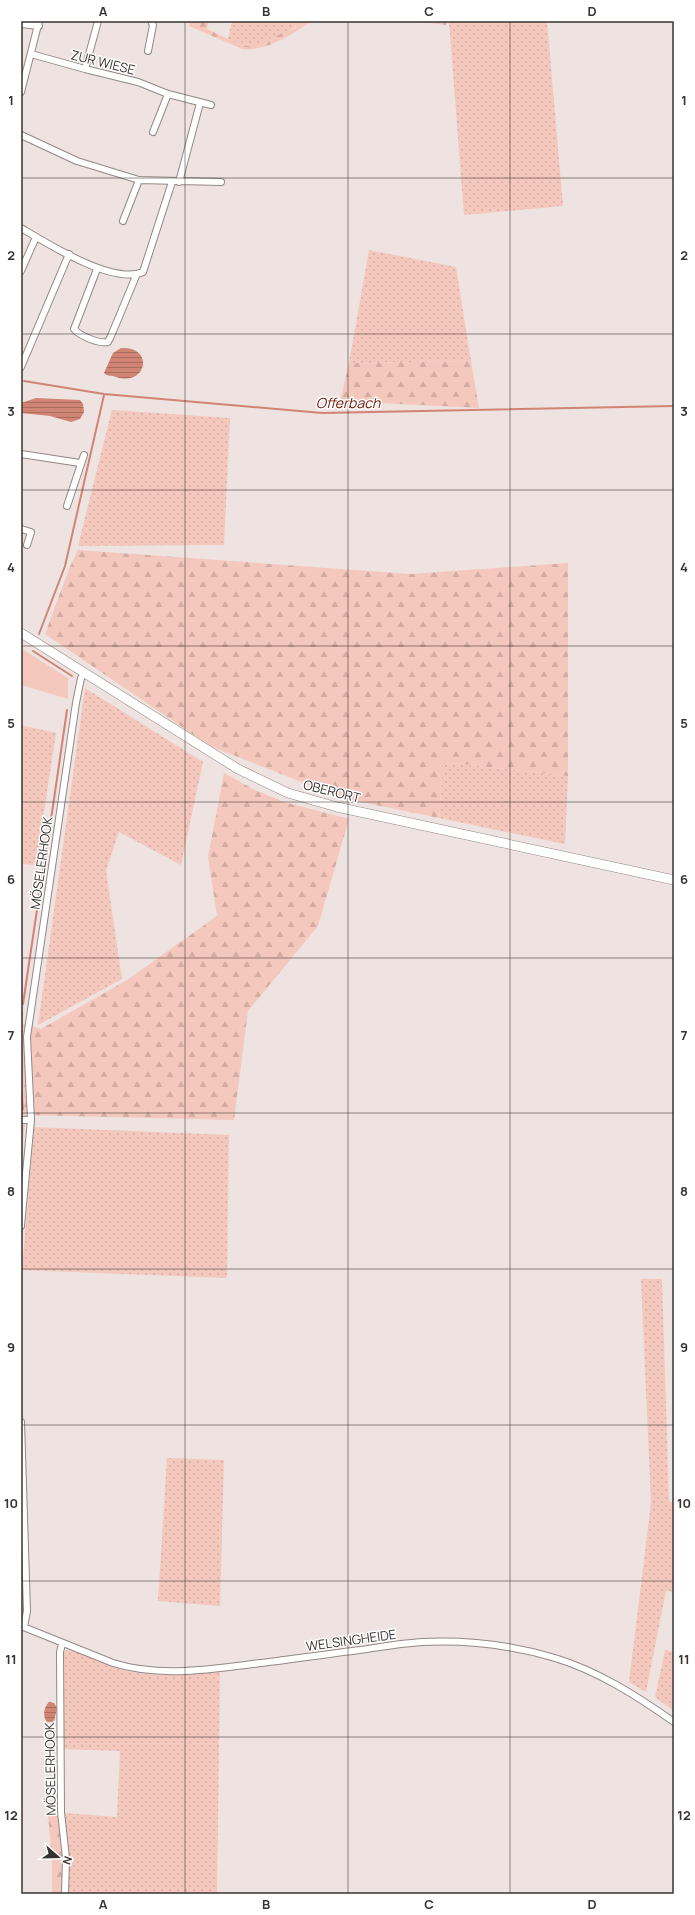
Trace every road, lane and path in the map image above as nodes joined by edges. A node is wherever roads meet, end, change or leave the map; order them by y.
1 (98, 21) edge
2 (151, 21) edge
3 (39, 23) edge
4 (21, 24) edge
5 (148, 51) dead end
6 (31, 54) junction
7 (85, 69) junction
8 (21, 92) edge
9 (168, 94) junction
10 (200, 103) junction
11 (212, 105) dead end
12 (154, 132) dead end
13 (21, 136) edge
14 (138, 180) junction
15 (172, 182) junction
16 (179, 182) junction
17 (221, 182) dead end
18 (123, 221) dead end
19 (21, 228) edge
20 (36, 237) junction
21 (69, 254) junction
22 (97, 269) junction
23 (21, 271) edge
24 (136, 276) junction
25 (21, 367) edge
26 (21, 454) edge
27 (84, 455) dead end
28 (80, 463) junction
29 (67, 506) dead end
30 (21, 529) edge
31 (27, 545) dead end
32 (21, 633) edge
33 (85, 673) junction
34 (674, 880) edge
35 (21, 1120) edge
36 (31, 1120) junction
37 (21, 1226) edge
38 (21, 1422) edge
39 (23, 1627) edge
40 (62, 1644) junction
41 (674, 1722) edge
42 (66, 1894) edge

1 - 7 street
2 - 5 street
3 - 4 street
3 - 6 street
6 - 7 street, ZUR WIESE
6 - 8 street
7 - 9 street, ZUR WIESE
9 - 10 street, ZUR WIESE
9 - 12 street
10 - 11 street, ZUR WIESE
10 - 16 street
13 - 14 street
14 - 15 street
14 - 18 street
15 - 16 street
15 - 24 street
16 - 17 street
19 - 20 street
20 - 21 street
20 - 23 street
21 - 22 street
21 - 25 street
22 - 24 street
22 - 24 street
26 - 28 street
27 - 28 street
28 - 29 street
30 - 31 street
32 - 33 main road, OBERORT
33 - 34 main road, OBERORT
33 - 36 street, MÖSELERHOOK
35 - 36 street
36 - 37 street, MÖSELERHOOK
38 - 39 street
39 - 40 street, WELSINGHEIDE
40 - 41 street, WELSINGHEIDE
40 - 42 street, MÖSELERHOOK

